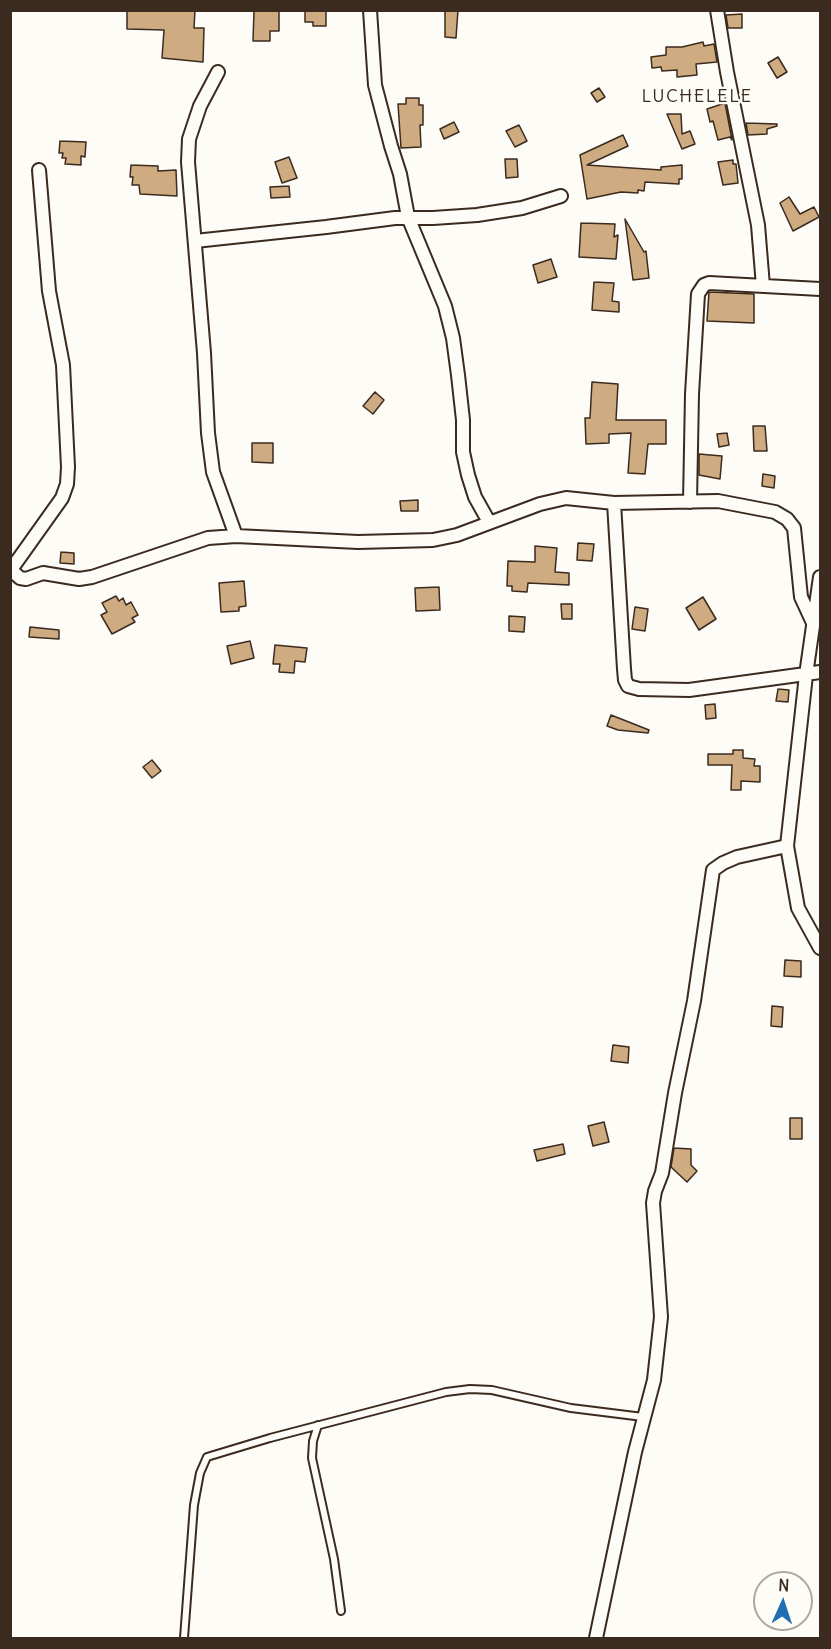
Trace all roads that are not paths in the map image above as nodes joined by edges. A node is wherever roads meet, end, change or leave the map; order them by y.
1 (370, 10) edge
2 (717, 10) edge
3 (218, 72) dead end
4 (39, 170) dead end
5 (561, 196) dead end
6 (408, 217) junction
7 (195, 241) junction
8 (762, 286) junction
9 (820, 289) edge
10 (690, 502) junction
11 (614, 503) junction
12 (489, 522) junction
13 (236, 536) junction
14 (11, 571) edge
15 (820, 577) edge
16 (813, 623) junction
17 (816, 674) edge
18 (787, 846) junction
19 (820, 948) edge
20 (643, 1417) junction
21 (318, 1425) junction
22 (341, 1611) dead end
23 (184, 1638) edge
24 (596, 1638) edge

1 - 6 street
2 - 8 street
3 - 7 street
4 - 14 street
5 - 6 street
6 - 7 street
6 - 12 street
7 - 13 street
8 - 9 street
8 - 10 street
10 - 11 street
10 - 16 street
11 - 12 street
11 - 17 street
12 - 13 street
13 - 14 street
15 - 16 street
16 - 17 street
17 - 18 street
18 - 19 street
18 - 20 street
20 - 21 lane
20 - 24 street
21 - 22 lane
21 - 23 lane

